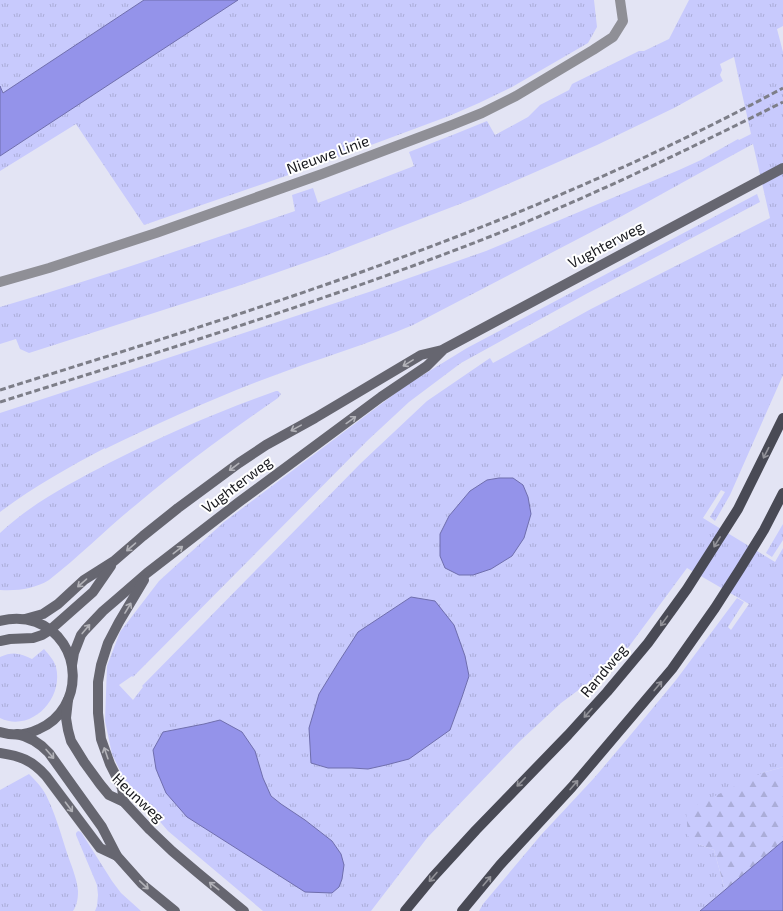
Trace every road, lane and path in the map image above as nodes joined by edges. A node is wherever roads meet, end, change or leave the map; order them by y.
1 (620, 0) edge
2 (783, 168) edge
3 (0, 282) edge
4 (444, 350) junction
5 (783, 418) edge
6 (783, 493) edge
7 (114, 561) junction
8 (148, 574) junction
9 (25, 619) junction
10 (0, 621) edge
11 (50, 630) junction
12 (0, 641) edge
13 (72, 665) junction
14 (68, 700) junction
15 (0, 732) edge
16 (17, 734) junction
17 (5, 754) edge
18 (124, 802) junction
19 (118, 856) junction
20 (175, 911) edge
21 (244, 911) edge
22 (405, 911) edge
23 (462, 911) edge

1 - 3 street, Nieuwe Linie
2 - 4 main road, Vughterweg
4 -> 7 main road, Vughterweg
8 -> 4 main road, Vughterweg
5 -> 22 main road, Randweg
23 -> 6 main road
7 -> 9 main road, Vughterweg
7 - 11 main road, Vughterweg
13 -> 8 main road, Vughterweg
18 -> 8 main road
9 - 10 main road
9 - 11 main road
11 - 12 main road, Vughterweg
11 - 13 main road
13 - 14 main road
14 - 16 main road
14 - 18 main road, Heunweg
15 - 16 main road
16 -> 19 main road
17 -> 19 main road
21 -> 18 main road, Heunweg
19 -> 20 main road

